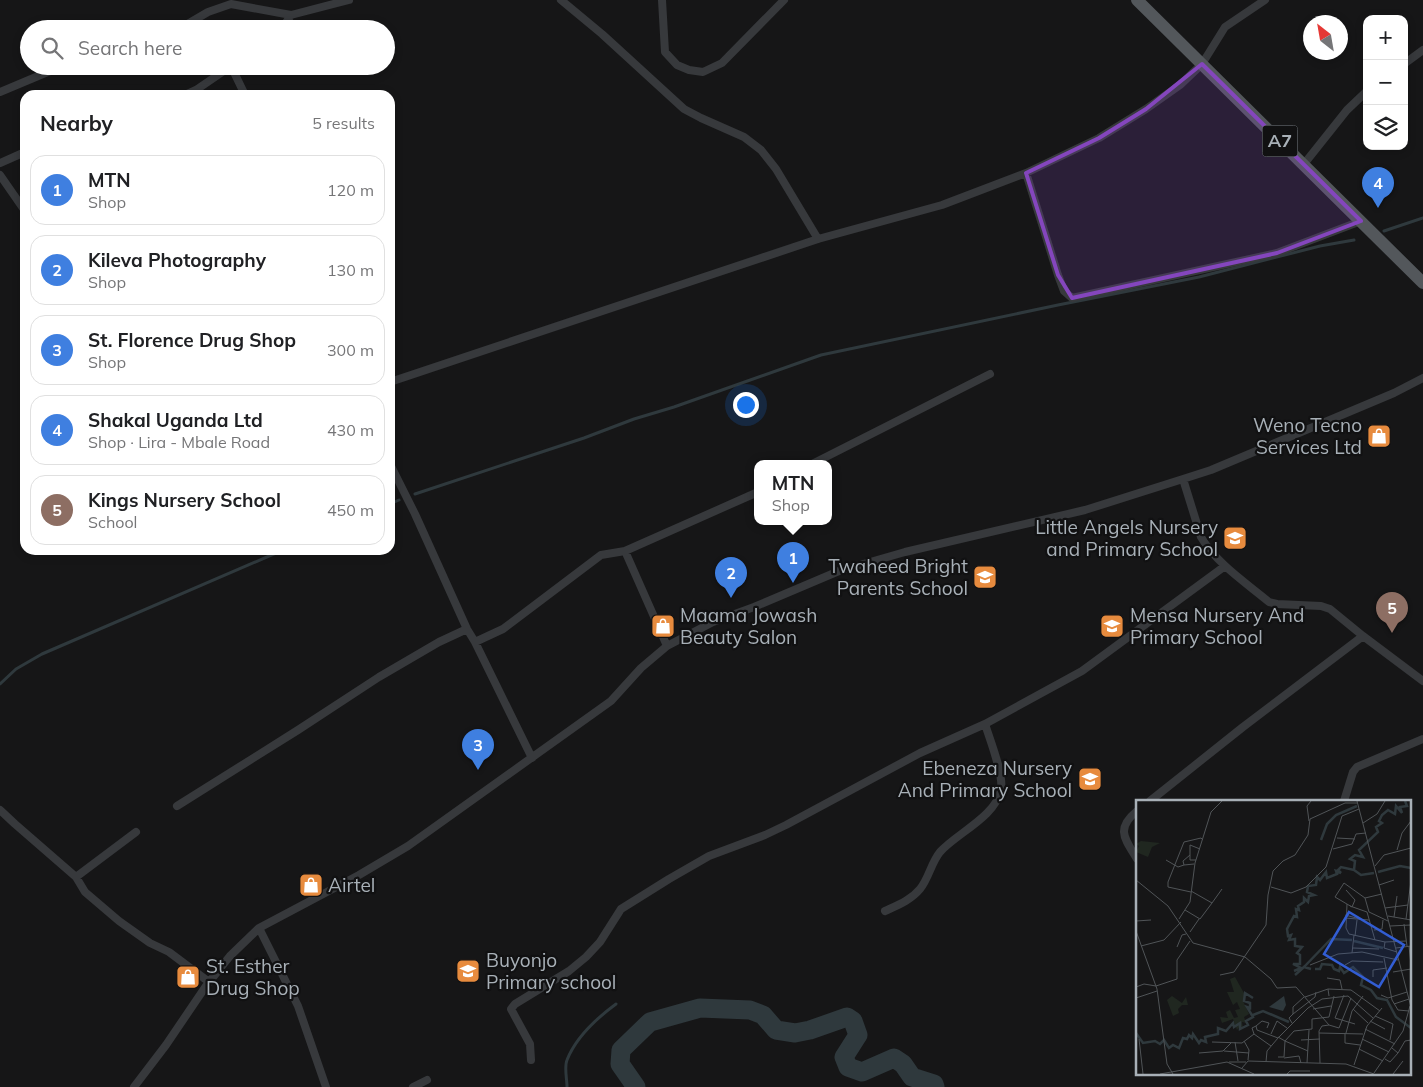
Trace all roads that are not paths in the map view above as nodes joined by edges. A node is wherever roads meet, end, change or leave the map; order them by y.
1 (348, 0) edge
2 (561, 0) edge
3 (662, 0) edge
4 (784, 0) edge
5 (1137, 0) edge
6 (1265, 0) edge
7 (291, 15) junction
8 (194, 20) edge
9 (288, 20) edge
10 (1423, 50) edge
11 (1408, 61) edge
12 (1202, 64) junction
13 (41, 75) edge
14 (217, 75) edge
15 (235, 75) edge
16 (193, 90) edge
17 (243, 90) edge
18 (0, 92) edge
19 (1363, 95) edge
20 (20, 154) edge
21 (0, 163) edge
22 (1304, 164) junction
23 (1026, 173) junction
24 (0, 175) edge
25 (20, 204) edge
26 (1361, 221) junction
27 (818, 239) junction
28 (1423, 283) edge
29 (990, 374) dead end
30 (1423, 378) edge
31 (395, 380) edge
32 (820, 460) edge
33 (395, 474) edge
34 (1183, 479) junction
35 (754, 494) edge
36 (625, 551) junction
37 (1225, 566) junction
38 (467, 630) junction
39 (1363, 636) junction
40 (475, 642) junction
41 (668, 646) junction
42 (1423, 681) edge
43 (985, 724) junction
44 (1423, 739) edge
45 (532, 758) junction
46 (1151, 800) edge
47 (1344, 800) edge
48 (177, 806) dead end
49 (0, 810) edge
50 (1136, 812) edge
51 (136, 832) dead end
52 (1136, 857) edge
53 (76, 876) junction
54 (885, 911) dead end
55 (259, 928) junction
56 (209, 982) junction
57 (531, 1060) dead end
58 (427, 1080) dead end
59 (134, 1087) edge
60 (326, 1087) edge
61 (413, 1087) edge

1 - 7 street
2 - 27 street
3 - 4 street
5 - 12 main road, A7
6 - 12 street
7 - 8 street
7 - 9 street
10 - 11 street
12 - 22 main road, A7
12 - 23 street
13 - 18 street
14 - 16 street
15 - 17 street
19 - 22 street
20 - 21 street
22 - 26 main road, A7
23 - 26 street
23 - 27 street
24 - 25 street
26 - 28 main road, A7
27 - 31 street
29 - 32 street
30 - 34 street
33 - 38 street
34 - 37 street
34 - 41 street
35 - 36 street
36 - 40 street
36 - 41 street
37 - 39 street
37 - 43 street
38 - 40 street
38 - 48 street
39 - 42 street
39 - 46 street
40 - 45 street
41 - 45 street
43 - 54 street
43 - 57 street
44 - 47 street
45 - 55 street
49 - 53 street
50 - 52 street
51 - 53 street
53 - 56 street
55 - 56 street
55 - 60 street
56 - 59 street
58 - 61 street

